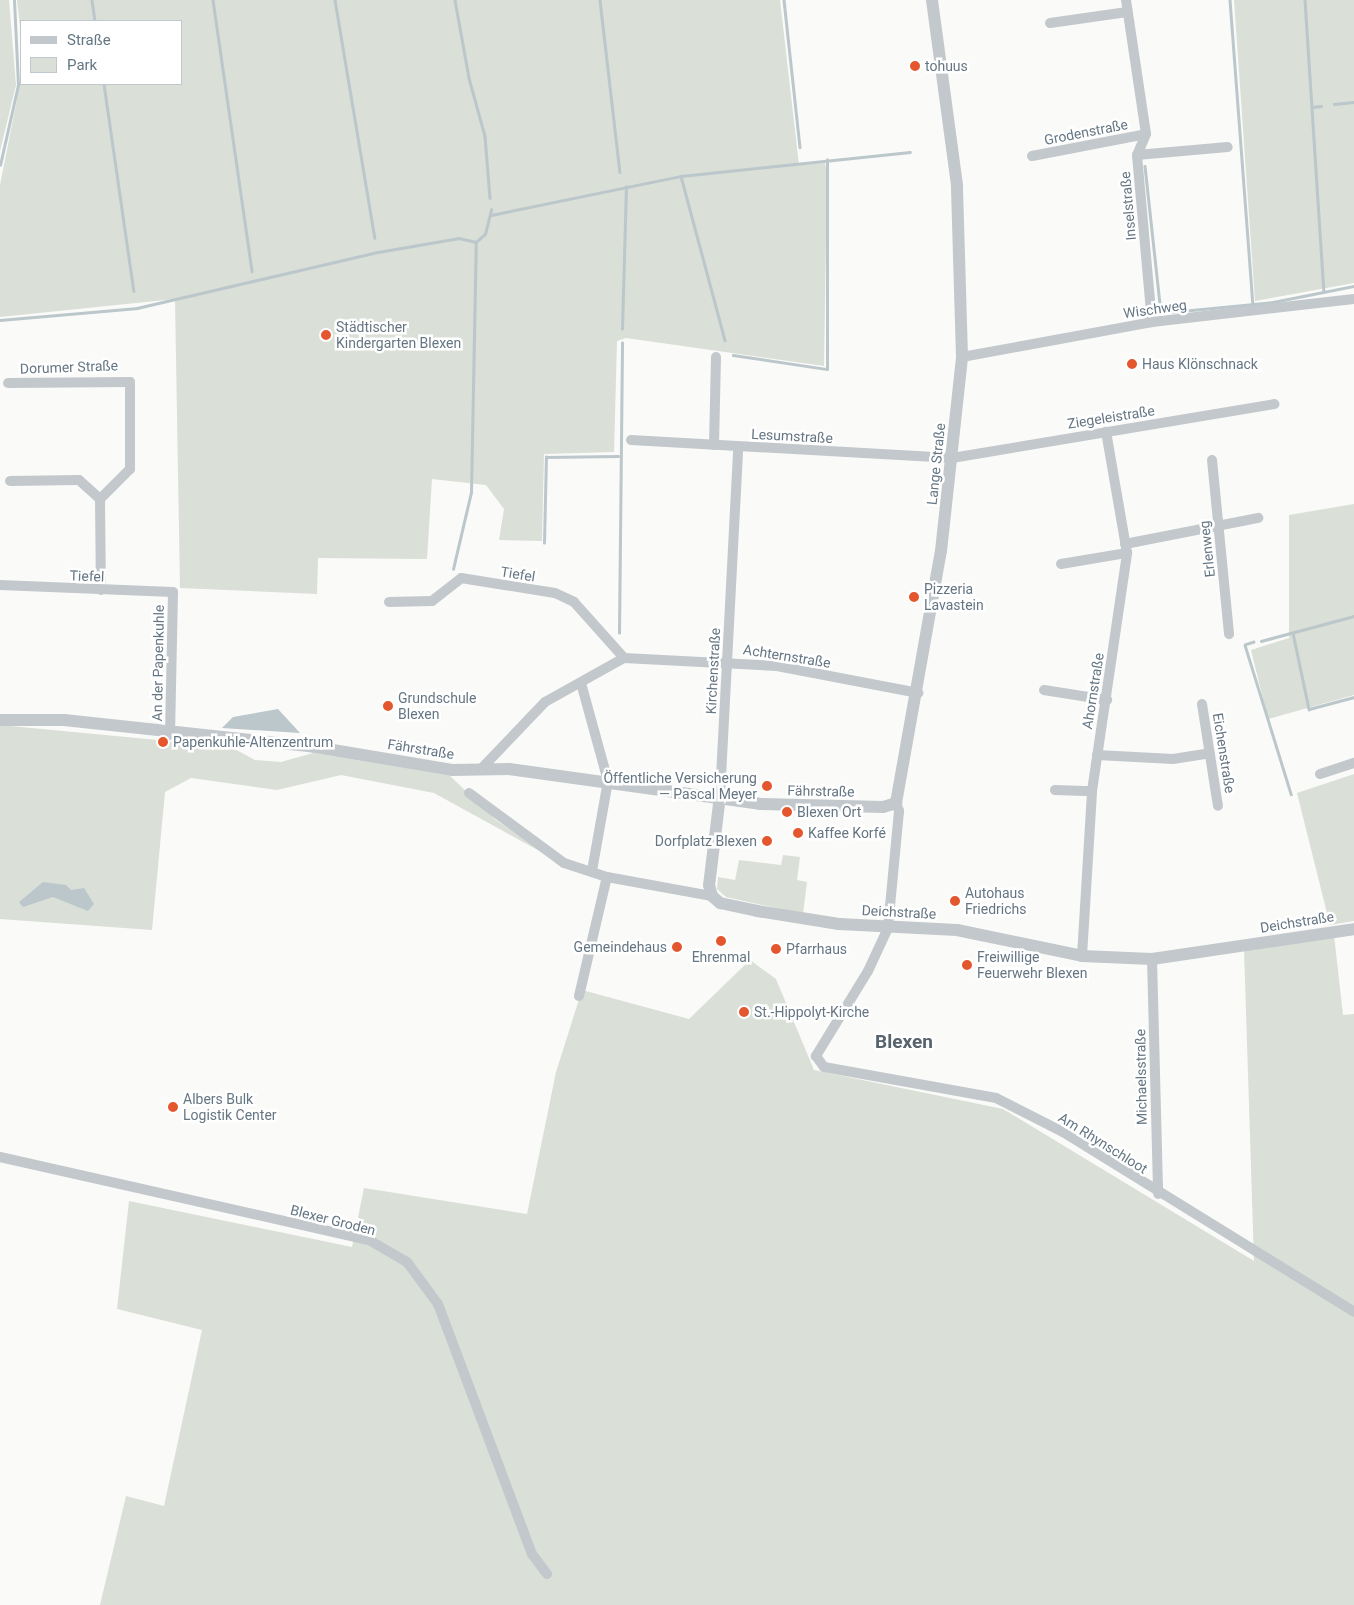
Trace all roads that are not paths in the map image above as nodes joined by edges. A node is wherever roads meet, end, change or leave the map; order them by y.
1 (932, 0) edge
2 (1126, 0) edge
3 (1127, 12) junction
4 (1050, 23) dead end
5 (1146, 134) junction
6 (1228, 147) dead end
7 (1137, 155) junction
8 (1032, 156) dead end
9 (1354, 299) edge
10 (1152, 322) junction
11 (716, 357) dead end
12 (962, 357) junction
13 (8, 383) dead end
14 (1275, 404) dead end
15 (1106, 432) junction
16 (631, 440) dead end
17 (714, 445) junction
18 (738, 447) junction
19 (952, 458) junction
20 (1212, 460) dead end
21 (10, 481) dead end
22 (100, 498) junction
23 (1258, 518) dead end
24 (1218, 524) junction
25 (1126, 549) junction
26 (1061, 564) dead end
27 (0, 585) edge
28 (100, 590) junction
29 (173, 592) joint
30 (390, 602) dead end
31 (1229, 634) dead end
32 (624, 658) junction
33 (730, 661) junction
34 (581, 682) junction
35 (1044, 690) dead end
36 (918, 693) junction
37 (1107, 700) junction
38 (1202, 704) dead end
39 (0, 720) edge
40 (170, 735) junction
41 (1210, 754) junction
42 (1097, 755) junction
43 (1354, 763) edge
44 (481, 769) junction
45 (1320, 774) dead end
46 (608, 781) junction
47 (1055, 790) dead end
48 (1092, 792) junction
49 (469, 793) dead end
50 (720, 796) junction
51 (896, 802) junction
52 (1218, 806) dead end
53 (592, 871) junction
54 (607, 877) junction
55 (712, 896) junction
56 (888, 928) junction
57 (1354, 929) edge
58 (1082, 956) junction
59 (1152, 959) junction
60 (579, 996) dead end
61 (816, 1056) joint
62 (0, 1157) edge
63 (1158, 1194) junction
64 (1354, 1312) edge
65 (547, 1574) dead end

1 - 12 street, Lange Straße
2 - 3 street
3 - 4 street
3 - 5 street
5 - 7 street, Inselstraße
5 - 8 street, Grodenstraße
6 - 7 street
7 - 10 street, Inselstraße
9 - 10 street, Wischweg
10 - 12 street, Wischweg
11 - 17 street
12 - 19 street, Lange Straße
13 - 22 street, Dorumer Straße
14 - 15 street, Ziegeleistraße
15 - 19 street, Ziegeleistraße
15 - 25 street, Ahornstraße
16 - 17 street, Lesumstraße
17 - 18 street, Lesumstraße
18 - 19 street, Lesumstraße
18 - 33 street, Kirchenstraße
19 - 36 street, Lange Straße
20 - 24 street, Erlenweg
21 - 22 street
22 - 28 street
23 - 24 street
24 - 25 street
24 - 31 street, Erlenweg
25 - 26 street
25 - 37 street, Ahornstraße
27 - 28 street, Tiefel
28 - 29 street, Tiefel
29 - 40 street, An der Papenkuhle
30 - 32 street, Tiefel
32 - 33 street, Achternstraße
32 - 34 street
33 - 36 street, Achternstraße
33 - 50 street, Kirchenstraße
34 - 44 street
34 - 46 street
35 - 37 street
36 - 51 street, Lange Straße
37 - 42 street, Ahornstraße
38 - 41 street, Eichenstraße
39 - 40 street, Fährstraße
40 - 44 street, Fährstraße
41 - 42 street
41 - 52 street, Eichenstraße
42 - 48 street, Ahornstraße
43 - 45 street
44 - 46 street, Fährstraße
46 - 50 street, Fährstraße
46 - 53 street
47 - 48 street
48 - 58 street, Ahornstraße
49 - 53 street, Deichstraße
50 - 51 street, Fährstraße
50 - 55 street, Kirchenstraße
51 - 56 street, Lange Straße
53 - 54 street, Deichstraße
54 - 55 street, Deichstraße
54 - 60 street
55 - 56 street, Deichstraße
56 - 58 street, Deichstraße
56 - 61 street, Lange Straße
57 - 59 street, Deichstraße
58 - 59 street, Deichstraße
59 - 63 street, Michaelsstraße
61 - 63 street, Am Rhynschloot
62 - 65 street, Blexer Groden
63 - 64 street, Am Rhynschloot

